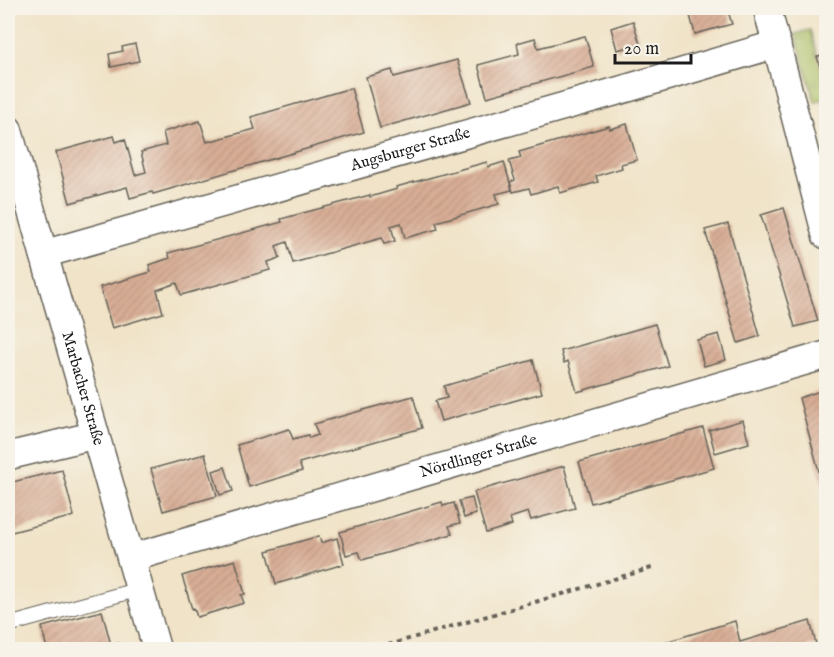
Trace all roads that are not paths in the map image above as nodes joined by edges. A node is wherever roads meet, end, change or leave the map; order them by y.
1 (767, 8) edge
2 (777, 44) junction
3 (8, 129) edge
4 (826, 235) edge
5 (44, 254) junction
6 (826, 355) edge
7 (95, 435) junction
8 (8, 456) edge
9 (131, 558) junction
10 (140, 589) junction
11 (8, 625) edge
12 (157, 650) edge

1 - 2 street
2 - 4 street
2 - 5 street, Augsburger Straße
3 - 5 street, Marbacher Straße
5 - 7 street, Marbacher Straße
6 - 9 street, Nördlinger Straße
7 - 8 street
7 - 9 street, Marbacher Straße
9 - 10 street, Marbacher Straße
10 - 11 lane
10 - 12 street, Marbacher Straße

